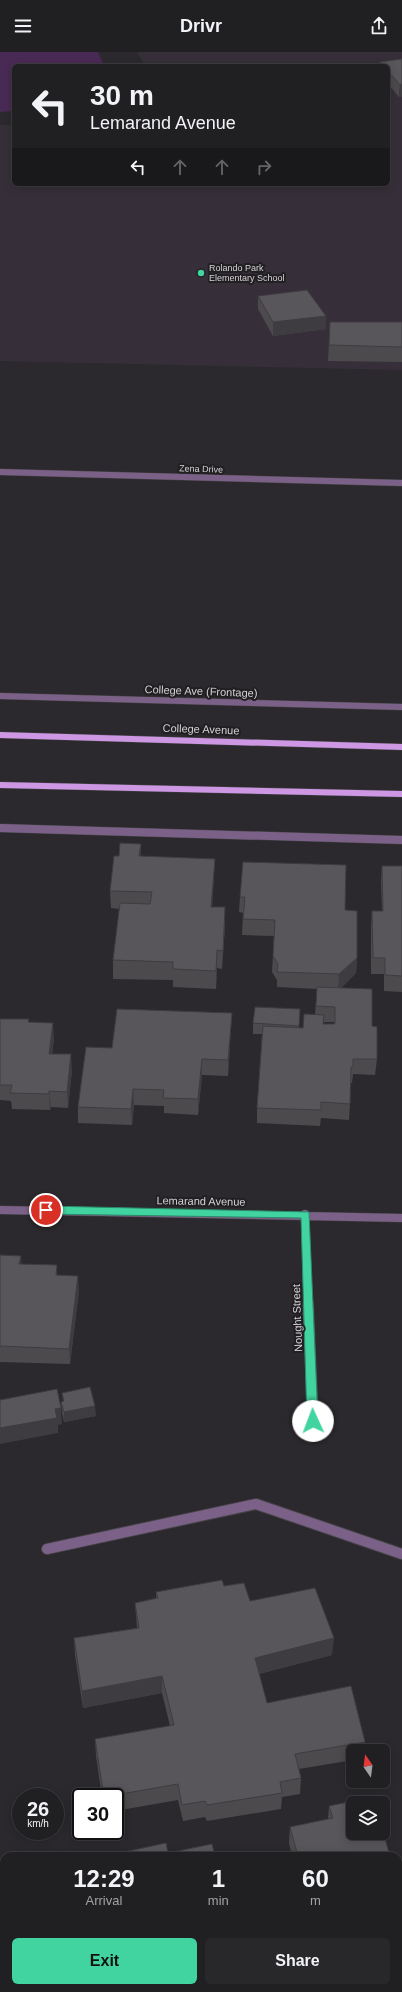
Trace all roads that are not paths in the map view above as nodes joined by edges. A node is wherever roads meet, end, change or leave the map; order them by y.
1 (0, 472) edge
2 (402, 483) edge
3 (0, 696) edge
4 (402, 707) edge
5 (0, 735) edge
6 (402, 747) edge
7 (0, 785) edge
8 (402, 794) edge
9 (0, 828) edge
10 (402, 840) edge
11 (0, 1210) edge
12 (305, 1214) junction
13 (402, 1218) edge
14 (313, 1421) dead end
15 (47, 1549) dead end
16 (402, 1554) edge

1 - 2 street, Zena Drive
3 - 4 street, College Ave (Frontage)
5 - 6 main road, College Avenue
7 - 8 main road
9 - 10 street
11 - 12 street, Lemarand Avenue
12 - 13 street, Lemarand Avenue
12 - 14 street, Nought Street
15 - 16 street

